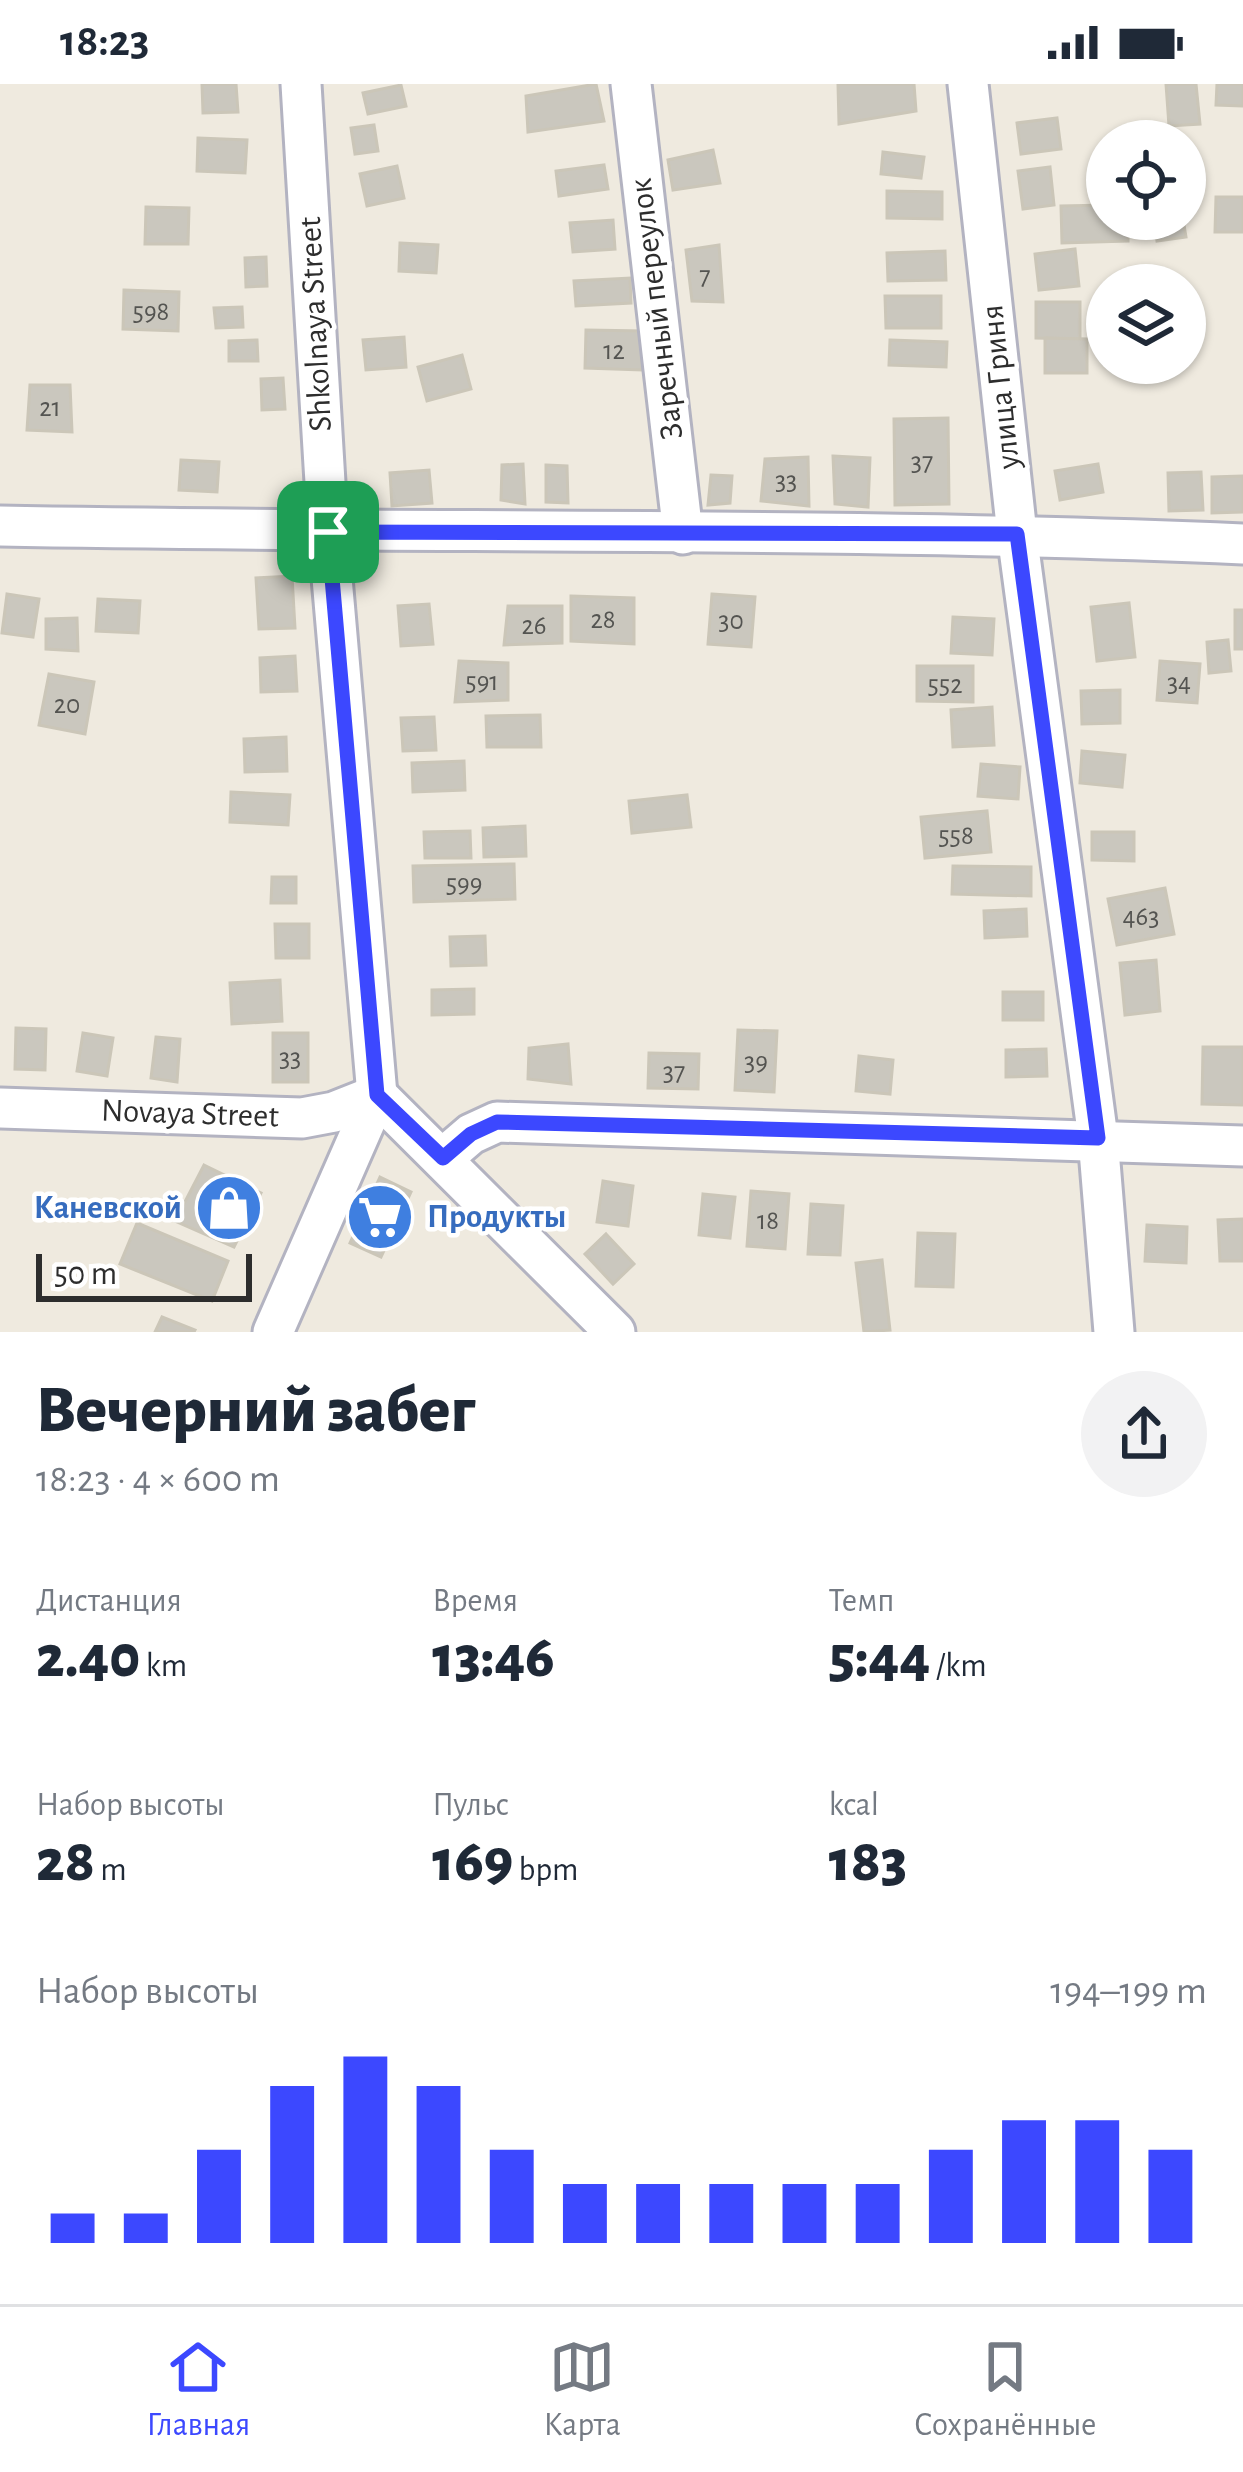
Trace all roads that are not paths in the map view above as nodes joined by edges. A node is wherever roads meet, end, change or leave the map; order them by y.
1 (302, 84) edge
2 (631, 84) edge
3 (968, 84) edge
4 (0, 526) edge
5 (328, 532) junction
6 (683, 534) junction
7 (1017, 534) junction
8 (1243, 544) edge
9 (377, 1095) junction
10 (0, 1108) edge
11 (1098, 1138) junction
12 (1243, 1146) edge
13 (443, 1158) junction
14 (273, 1332) edge
15 (615, 1332) edge
16 (1114, 1332) edge

1 - 5 street, Shkolnaya Street
2 - 6 street, Заречный переулок
3 - 7 street, улица Гриня
4 - 5 street
5 - 6 street
5 - 9 street, Shkolnaya Street
6 - 7 street
7 - 8 street
7 - 11 street, улица Гриня
9 - 10 street, Novaya Street
9 - 13 street
9 - 14 street, Shkolnaya Street
11 - 12 street
11 - 13 street
11 - 16 street, улица Гриня
13 - 15 street

